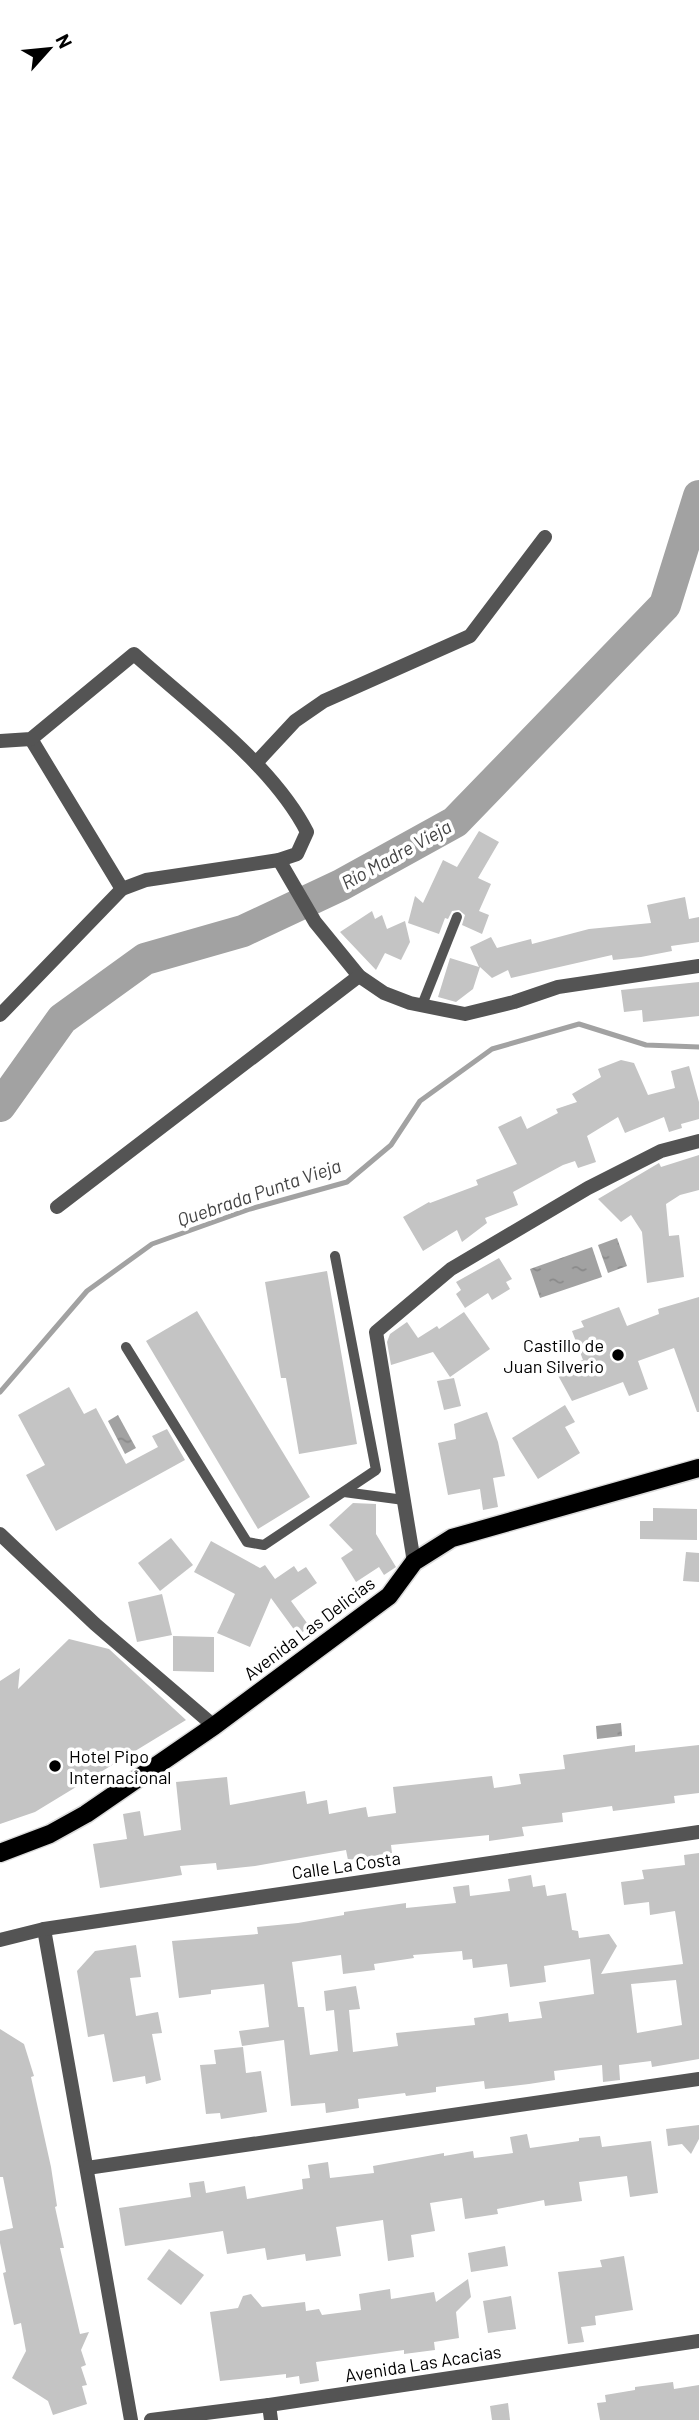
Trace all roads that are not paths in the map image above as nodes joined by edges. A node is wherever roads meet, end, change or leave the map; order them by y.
1 (545, 537) dead end
2 (31, 739) junction
3 (0, 741) edge
4 (256, 763) junction
5 (279, 860) junction
6 (122, 889) junction
7 (457, 916) dead end
8 (699, 966) edge
9 (359, 976) junction
10 (422, 1005) junction
11 (0, 1015) edge
12 (699, 1141) edge
13 (57, 1207) dead end
14 (335, 1256) dead end
15 (125, 1347) dead end
16 (699, 1468) edge
17 (344, 1492) junction
18 (404, 1500) junction
19 (0, 1534) edge
20 (414, 1562) junction
21 (214, 1726) junction
22 (699, 1832) edge
23 (0, 1853) edge
24 (44, 1929) junction
25 (0, 1940) edge
26 (699, 2079) edge
27 (87, 2168) junction
28 (699, 2341) edge
29 (270, 2413) edge
30 (131, 2420) edge
31 (151, 2420) edge

1 - 4 street
2 - 3 street
2 - 4 street
2 - 6 street
4 - 5 street
5 - 6 street
5 - 9 street
6 - 11 street
7 - 10 lane
8 - 10 street
9 - 10 street
9 - 13 street
12 - 18 street
14 - 17 lane
15 - 17 lane
16 - 20 main road, Avenida Las Delicias
17 - 18 lane
18 - 20 street
19 - 21 street
20 - 21 main road, Avenida Las Delicias
21 - 23 main road, Avenida Las Delicias
22 - 24 street, Calle La Costa
24 - 25 street, Calle La Costa
24 - 27 street
26 - 27 street
27 - 30 street
28 - 29 street, Avenida Las Acacias
29 - 31 street, Avenida Las Acacias

